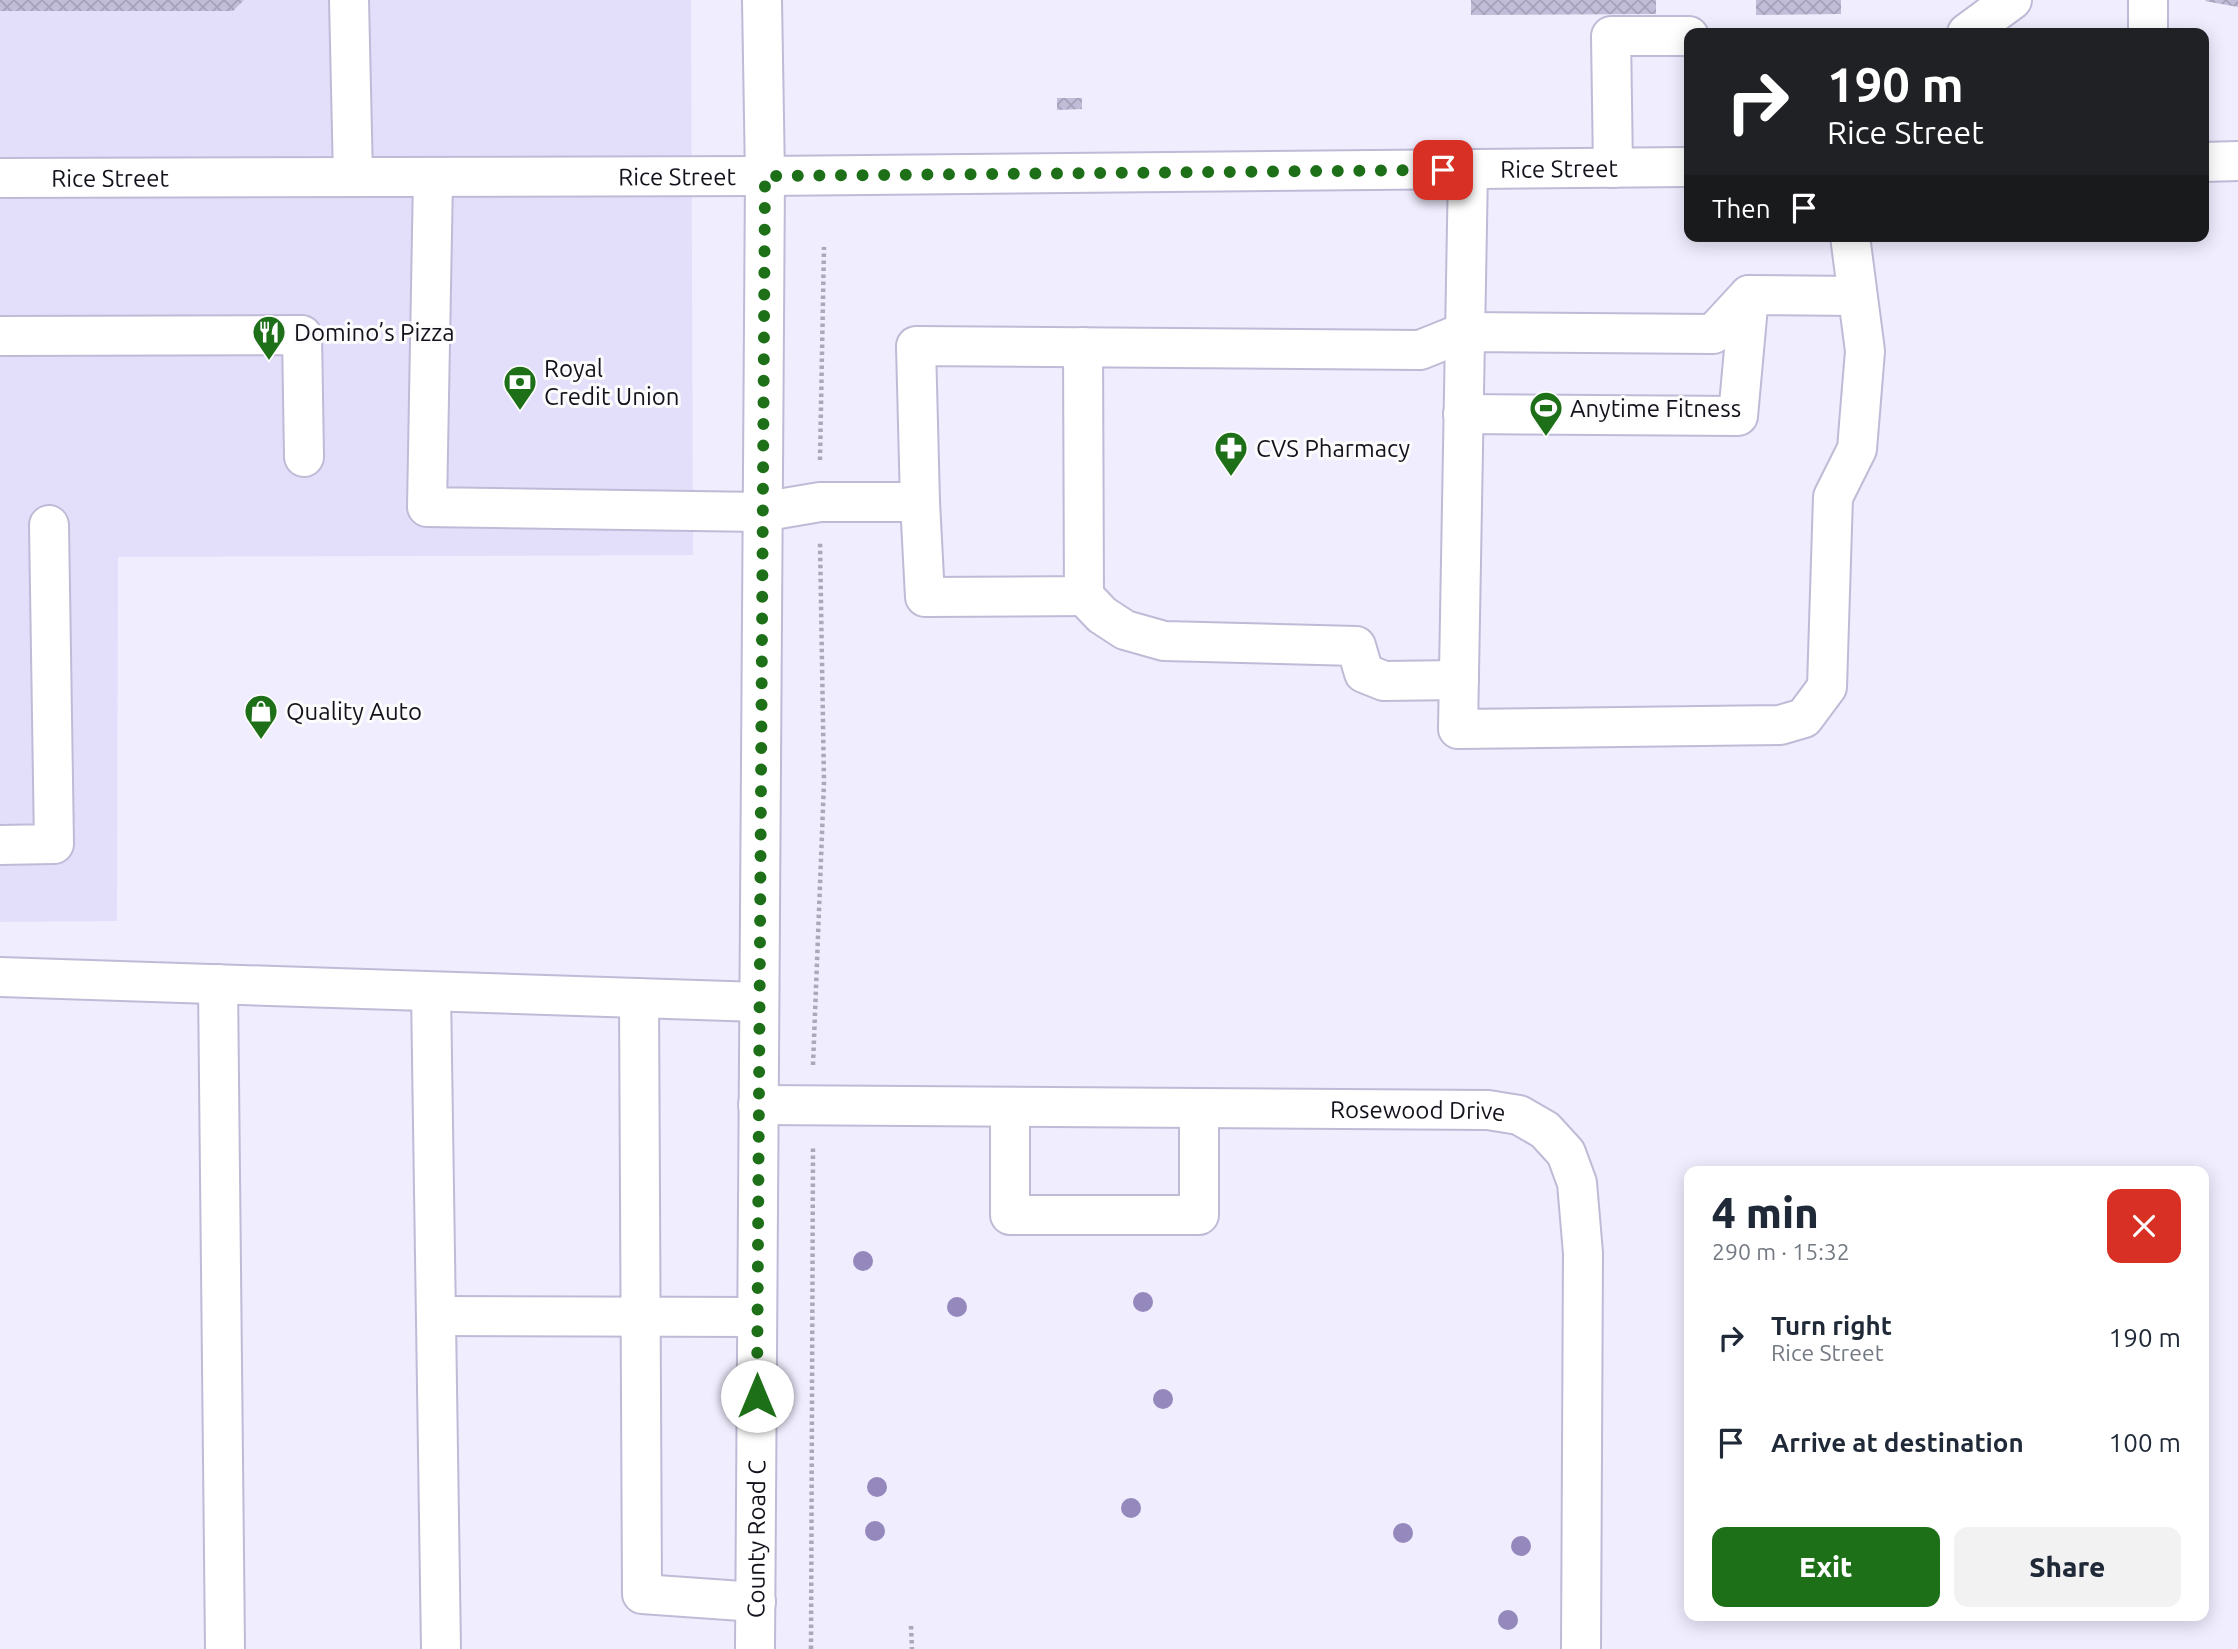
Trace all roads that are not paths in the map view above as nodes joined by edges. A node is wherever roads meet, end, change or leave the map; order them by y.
1 (349, 0) edge
2 (762, 0) edge
3 (2012, 0) edge
4 (2148, 0) edge
5 (1974, 28) edge
6 (2148, 28) edge
7 (1684, 36) edge
8 (2238, 161) edge
9 (2209, 162) edge
10 (1613, 167) junction
11 (1684, 167) edge
12 (1468, 169) junction
13 (765, 176) junction
14 (353, 177) junction
15 (0, 178) edge
16 (433, 178) junction
17 (1851, 242) edge
18 (1749, 295) junction
19 (1856, 296) junction
20 (1465, 331) junction
21 (0, 337) edge
22 (1083, 348) junction
23 (1463, 414) junction
24 (304, 457) dead end
25 (920, 502) junction
26 (761, 513) junction
27 (49, 525) dead end
28 (1084, 596) junction
29 (1459, 680) junction
30 (0, 845) edge
31 (0, 977) edge
32 (218, 984) junction
33 (431, 992) junction
34 (639, 998) junction
35 (759, 1002) junction
36 (758, 1105) junction
37 (1010, 1107) junction
38 (1199, 1109) junction
39 (436, 1316) junction
40 (641, 1317) junction
41 (757, 1317) junction
42 (756, 1601) junction
43 (225, 1649) edge
44 (441, 1649) edge
45 (755, 1649) edge
46 (1581, 1649) edge

1 - 14 main road
2 - 13 main road, County Road C
3 - 5 main road
4 - 6 main road
7 - 10 main road
8 - 9 main road
10 - 11 main road, Rice Street
10 - 12 main road, Rice Street
12 - 13 main road, Rice Street
12 - 20 main road
13 - 16 main road, Rice Street
13 - 26 main road, County Road C
14 - 15 main road, Rice Street
14 - 16 main road, Rice Street
16 - 26 main road
17 - 19 main road
18 - 19 main road
18 - 20 main road
18 - 23 main road
19 - 29 main road
20 - 22 main road
20 - 23 main road
21 - 24 main road
22 - 25 main road
22 - 28 main road
23 - 29 main road
25 - 26 main road
25 - 28 main road
26 - 35 main road, County Road C
27 - 30 main road
28 - 29 main road
31 - 32 main road
32 - 33 main road
32 - 43 main road
33 - 34 main road
33 - 39 main road
34 - 35 main road
34 - 40 main road
35 - 36 main road, County Road C
36 - 37 main road, Rosewood Drive
36 - 41 main road, County Road C
37 - 38 main road, Rosewood Drive
37 - 38 main road
38 - 46 main road, Rosewood Drive
39 - 40 main road
39 - 44 main road
40 - 41 main road
40 - 42 main road
41 - 42 main road, County Road C
42 - 45 main road, County Road C

